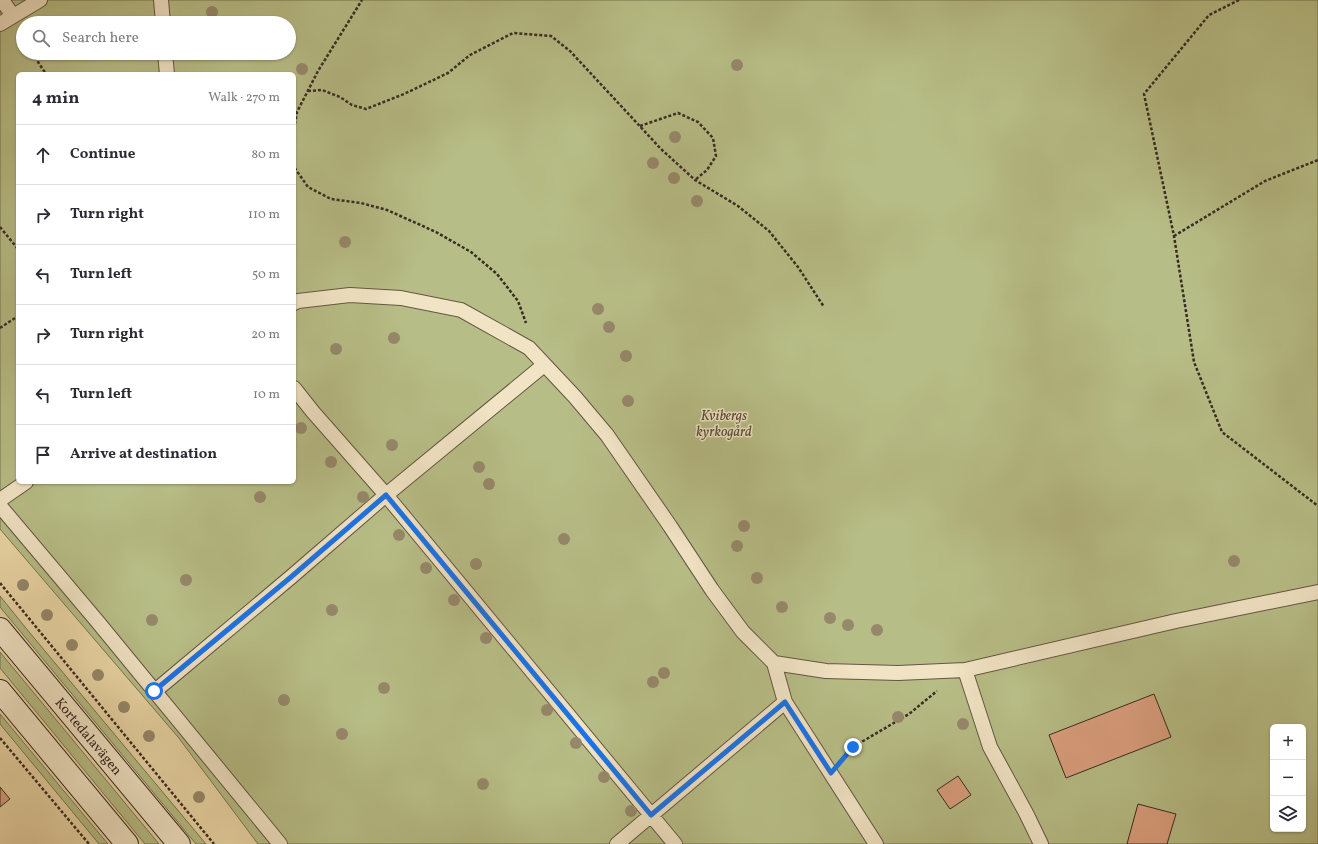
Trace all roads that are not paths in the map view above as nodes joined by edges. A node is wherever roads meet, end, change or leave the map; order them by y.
1 (2, 0) edge
2 (40, 0) edge
3 (161, 0) edge
4 (13, 16) junction
5 (162, 16) edge
6 (0, 24) edge
7 (166, 60) edge
8 (167, 72) edge
9 (296, 301) edge
10 (544, 365) junction
11 (296, 391) edge
12 (23, 484) edge
13 (386, 495) junction
14 (0, 500) edge
15 (0, 506) edge
16 (1318, 592) edge
17 (0, 629) edge
18 (774, 663) junction
19 (964, 670) junction
20 (0, 691) edge
21 (154, 691) junction
22 (785, 702) junction
23 (651, 815) junction
24 (127, 844) edge
25 (178, 844) edge
26 (280, 844) edge
27 (617, 844) edge
28 (675, 844) edge
29 (876, 844) edge
30 (1041, 844) edge

1 - 4 lane
2 - 4 lane
3 - 5 lane
4 - 6 lane
7 - 8 lane
9 - 10 lane
10 - 13 lane
10 - 18 lane
11 - 13 lane
12 - 14 lane
13 - 21 lane
13 - 23 lane
15 - 21 lane
16 - 19 lane
17 - 25 main road, Kortedalavägen
18 - 19 lane
18 - 22 lane
19 - 30 lane
20 - 24 main road
21 - 26 lane
22 - 23 lane
22 - 29 lane
23 - 27 lane
23 - 28 lane

